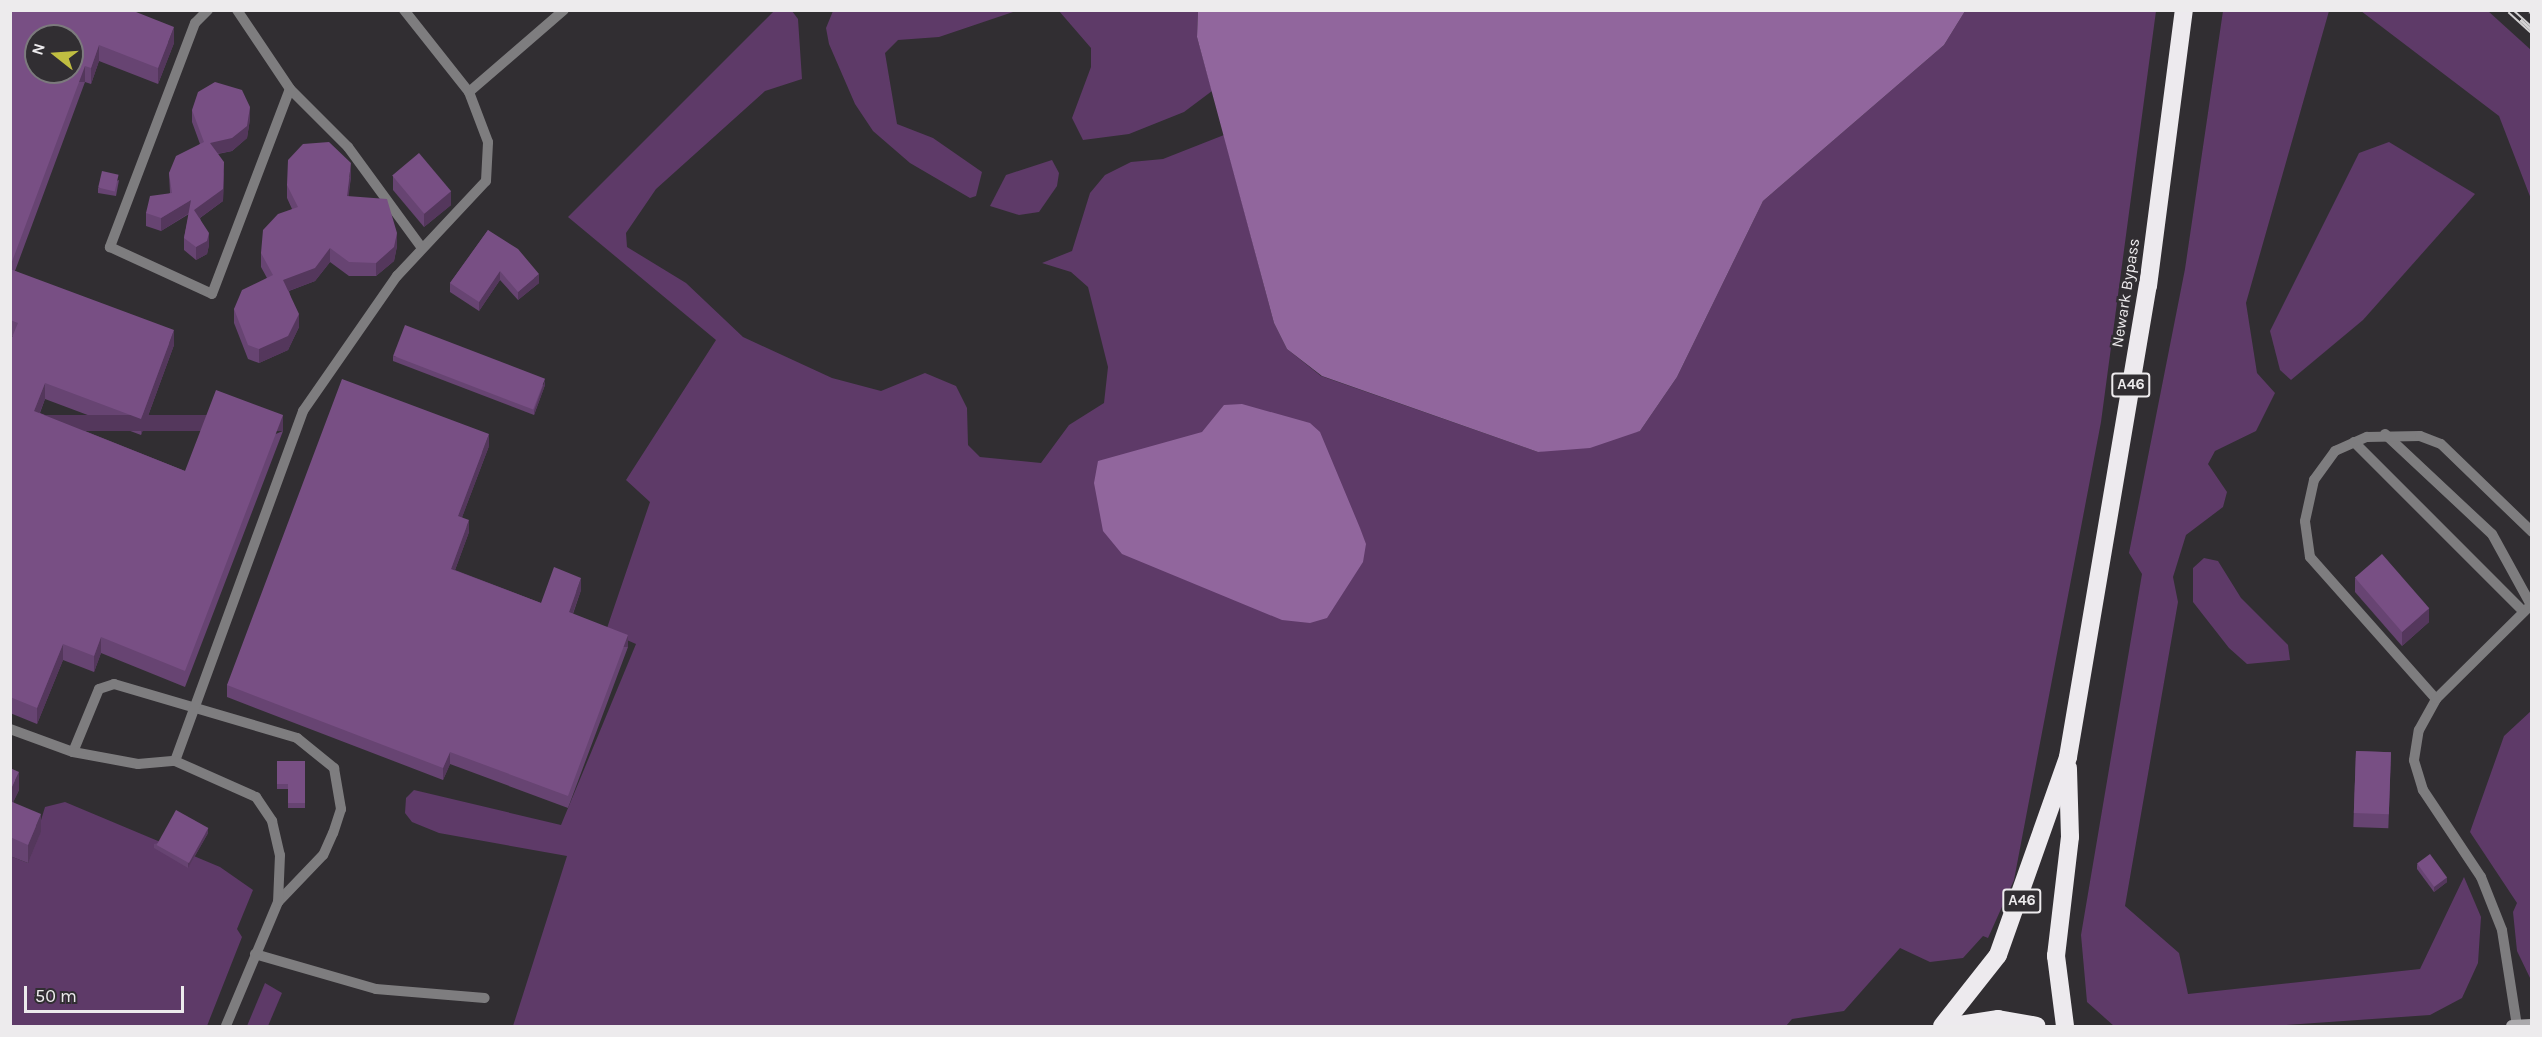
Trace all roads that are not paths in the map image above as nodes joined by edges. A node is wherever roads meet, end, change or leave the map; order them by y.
1 (207, 10) edge
2 (237, 10) edge
3 (404, 10) edge
4 (564, 10) edge
5 (2184, 10) edge
6 (290, 89) junction
7 (469, 92) junction
8 (422, 248) junction
9 (2385, 434) junction
10 (2354, 442) junction
11 (2532, 532) edge
12 (2529, 607) edge
13 (2436, 699) junction
14 (193, 710) junction
15 (10, 729) edge
16 (73, 752) junction
17 (2068, 758) junction
18 (175, 761) junction
19 (278, 902) junction
20 (255, 954) junction
21 (485, 998) dead end
22 (2532, 1025) edge
23 (226, 1026) edge
24 (1942, 1026) edge
25 (1953, 1026) edge
26 (2036, 1026) edge
27 (2065, 1026) edge
28 (2512, 1026) edge
29 (2517, 1026) edge

1 - 6 lane
2 - 6 lane
3 - 7 lane
4 - 7 lane
5 - 17 highway, Newark Bypass / A46
6 - 8 lane
7 - 8 lane
8 - 14 lane
9 - 10 lane
9 - 11 lane
9 - 12 lane
10 - 12 lane
10 - 13 lane
12 - 13 lane
13 - 29 lane
14 - 16 lane
14 - 18 lane
14 - 19 lane
15 - 16 lane
16 - 18 lane
17 - 24 highway, Newark Bypass / A46
17 - 27 highway, Newark Bypass / A46
18 - 19 lane
19 - 20 lane
20 - 21 lane
20 - 23 lane
22 - 29 main road
25 - 26 highway
28 - 29 main road

